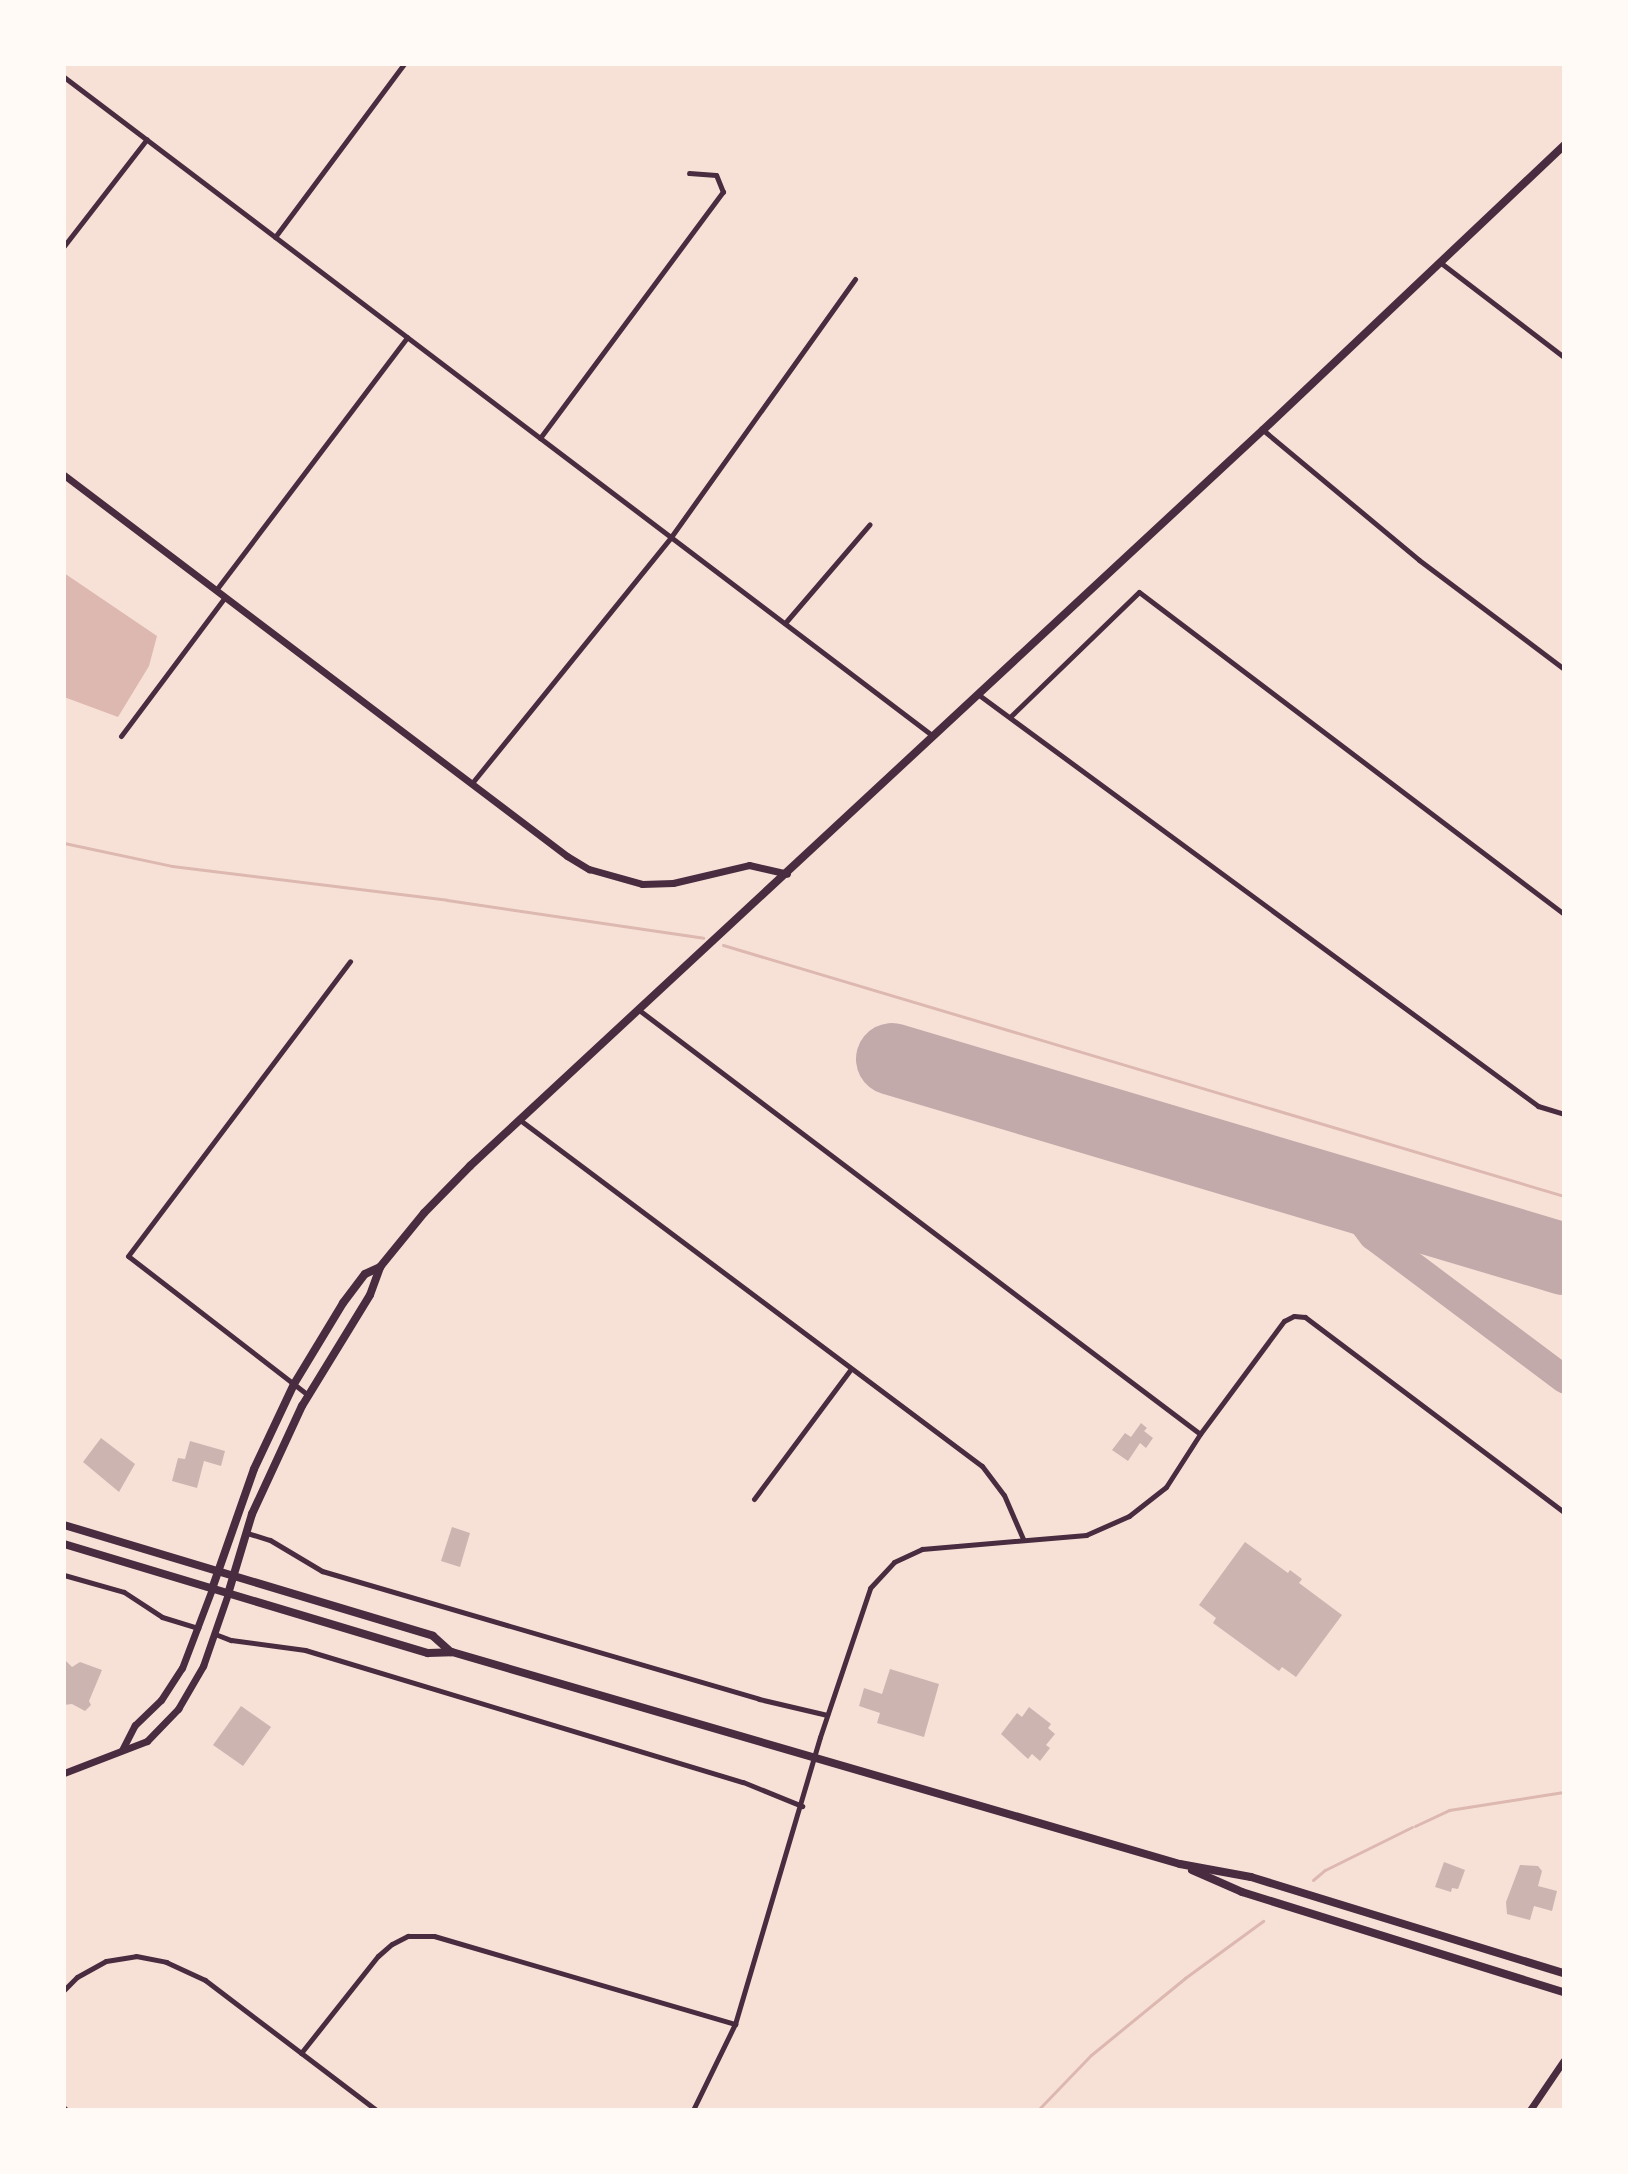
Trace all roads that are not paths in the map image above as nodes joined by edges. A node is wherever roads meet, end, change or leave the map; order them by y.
1 (404, 64) edge
2 (64, 77) edge
3 (147, 139) junction
4 (1564, 145) edge
5 (689, 173) dead end
6 (275, 237) junction
7 (64, 246) edge
8 (1441, 263) junction
9 (855, 279) dead end
10 (407, 337) junction
11 (1564, 357) edge
12 (1263, 430) junction
13 (540, 438) junction
14 (64, 475) edge
15 (870, 524) dead end
16 (671, 537) junction
17 (216, 590) junction
18 (225, 597) junction
19 (785, 623) junction
20 (1564, 669) edge
21 (979, 695) junction
22 (1011, 716) junction
23 (121, 736) dead end
24 (934, 736) junction
25 (472, 783) junction
26 (787, 874) junction
27 (1564, 914) edge
28 (350, 961) dead end
29 (639, 1010) junction
30 (1564, 1114) edge
31 (520, 1120) junction
32 (380, 1267) junction
33 (851, 1369) junction
34 (294, 1384) junction
35 (308, 1395) junction
36 (1200, 1434) junction
37 (754, 1499) dead end
38 (1564, 1512) edge
39 (64, 1525) edge
40 (246, 1532) junction
41 (1023, 1539) junction
42 (64, 1544) edge
43 (216, 1571) junction
44 (64, 1575) edge
45 (232, 1576) junction
46 (212, 1589) junction
47 (228, 1594) junction
48 (198, 1628) junction
49 (215, 1634) junction
50 (452, 1652) junction
51 (827, 1715) junction
52 (122, 1750) junction
53 (814, 1758) junction
54 (64, 1773) edge
55 (802, 1806) junction
56 (1180, 1864) junction
57 (1564, 1973) edge
58 (64, 1990) edge
59 (1564, 1992) edge
60 (735, 2024) junction
61 (301, 2053) junction
62 (1564, 2060) edge
63 (376, 2110) edge
64 (693, 2110) edge
65 (1530, 2110) edge

1 - 6 street
2 - 3 street
3 - 6 street
3 - 7 street
4 - 8 main road
5 - 13 street
6 - 10 street
8 - 11 street
8 - 12 main road
9 - 16 street
10 - 13 street
10 - 17 street
12 - 20 street
12 - 21 main road
13 - 16 street
14 - 17 street
15 - 19 street
16 - 19 street
16 - 25 street
17 - 18 street
18 - 23 street
18 - 25 street
19 - 24 street
21 - 22 street
21 - 24 main road
22 - 27 street
22 - 30 street
24 - 26 main road
25 - 26 street
26 - 29 main road
28 - 34 street
29 - 31 main road
29 - 36 street
31 - 32 main road
31 - 33 street
32 - 34 main road
32 - 35 main road
33 - 37 street
33 - 41 street
34 - 35 street
34 - 43 main road
35 - 40 main road
36 - 38 street
36 - 41 street
39 - 43 main road
40 - 45 main road
40 - 51 street
41 - 51 street
42 - 46 main road
43 - 45 main road
43 - 46 main road
44 - 48 street
45 - 47 main road
45 - 50 main road
46 - 47 main road
46 - 48 street
47 - 49 street
47 - 50 main road
48 - 52 street
49 - 52 street
49 - 55 street
50 - 53 main road
51 - 53 street
52 - 54 street
53 - 55 street
53 - 56 main road
55 - 60 street
56 - 57 main road
56 - 59 main road
58 - 61 street
60 - 61 street
60 - 64 street
61 - 63 street
62 - 65 street

